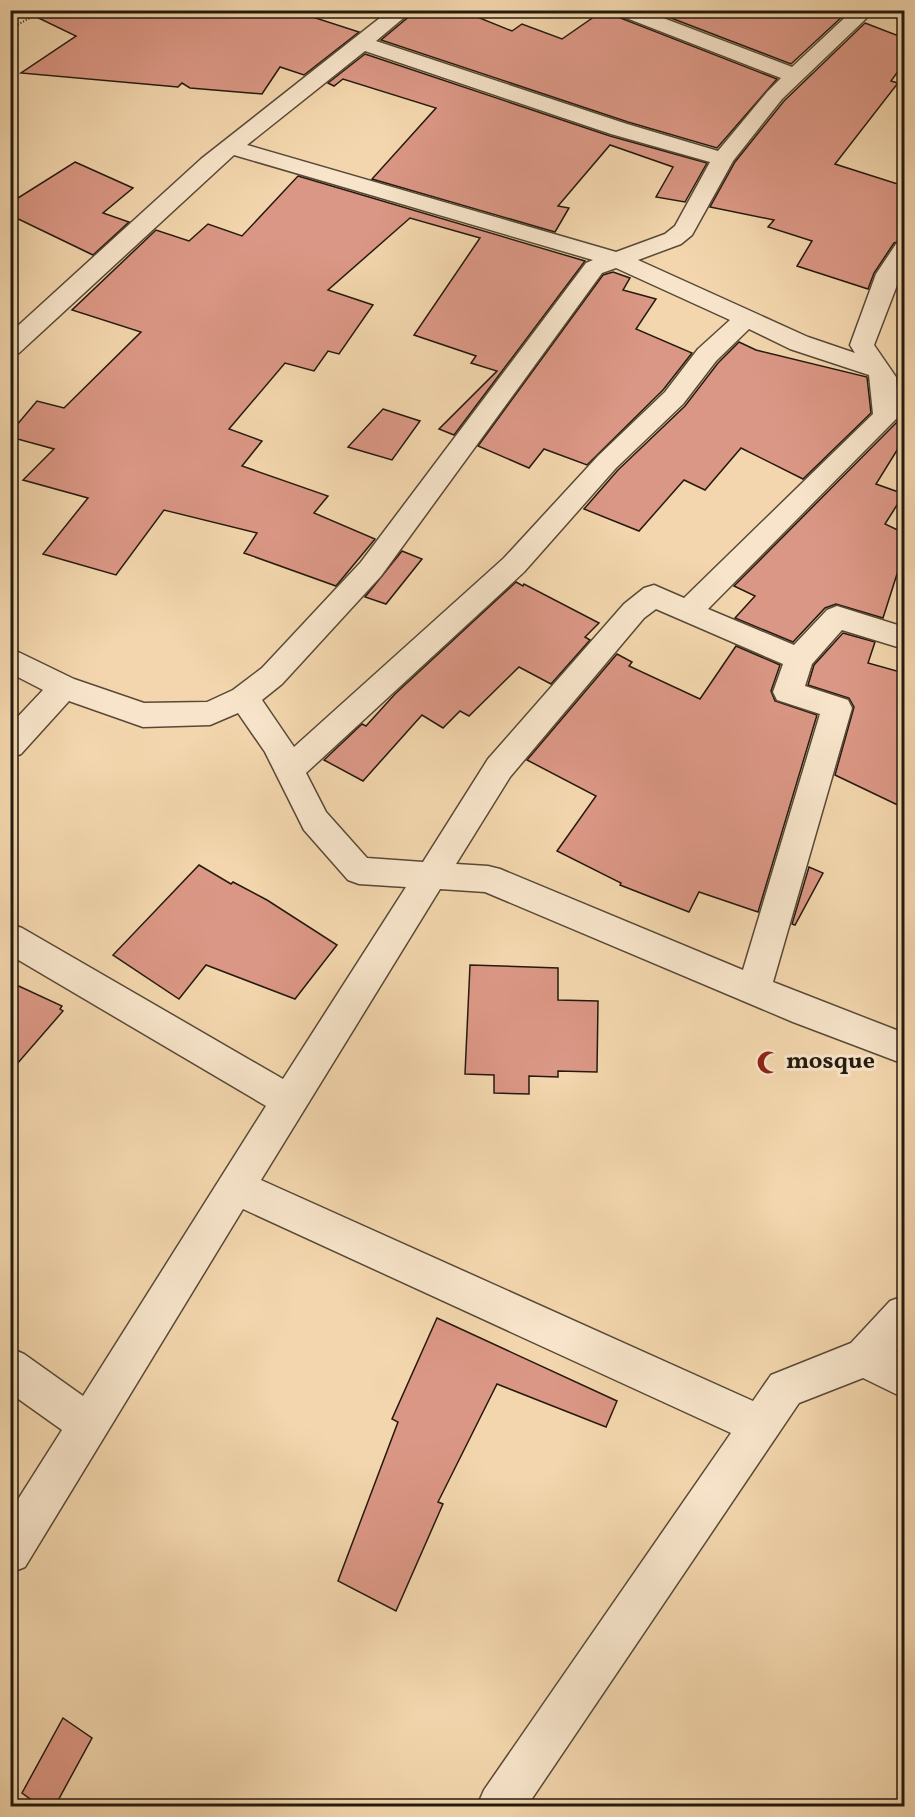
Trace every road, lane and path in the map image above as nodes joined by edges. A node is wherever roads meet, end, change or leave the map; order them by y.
1 (44, 10) edge
2 (403, 10) edge
3 (623, 10) edge
4 (865, 10) edge
5 (898, 10) edge
6 (904, 14) edge
7 (10, 28) edge
8 (362, 43) junction
9 (796, 76) junction
10 (231, 147) junction
11 (723, 159) junction
12 (904, 249) edge
13 (618, 261) junction
14 (746, 318) junction
15 (10, 347) edge
16 (878, 369) junction
17 (895, 403) edge
18 (687, 612) junction
19 (904, 638) edge
20 (10, 659) edge
21 (799, 659) junction
22 (63, 687) junction
23 (244, 698) junction
24 (10, 746) edge
25 (289, 770) junction
26 (432, 875) junction
27 (10, 938) edge
28 (754, 990) junction
29 (904, 1048) edge
30 (289, 1101) junction
31 (236, 1187) junction
32 (904, 1315) edge
33 (865, 1357) junction
34 (10, 1368) edge
35 (904, 1378) edge
36 (89, 1425) junction
37 (760, 1425) junction
38 (10, 1552) edge
39 (500, 1806) edge

1 - 7 path
2 - 8 street
3 - 9 street
4 - 9 street
5 - 6 street
8 - 10 street
8 - 11 street
9 - 11 street
10 - 13 street
10 - 15 street
11 - 13 street
12 - 16 street
13 - 14 street
13 - 23 street
14 - 16 street
14 - 25 street
16 - 17 street
17 - 18 street
18 - 21 street
18 - 26 street
19 - 21 street
20 - 22 street
21 - 28 street
22 - 23 street
22 - 24 street
23 - 25 street
25 - 26 street
26 - 28 street
26 - 30 street
27 - 30 street
28 - 29 street
30 - 31 street
31 - 36 street
31 - 37 street
32 - 33 street
33 - 35 street
33 - 37 street
34 - 36 street
36 - 38 street
37 - 39 street

